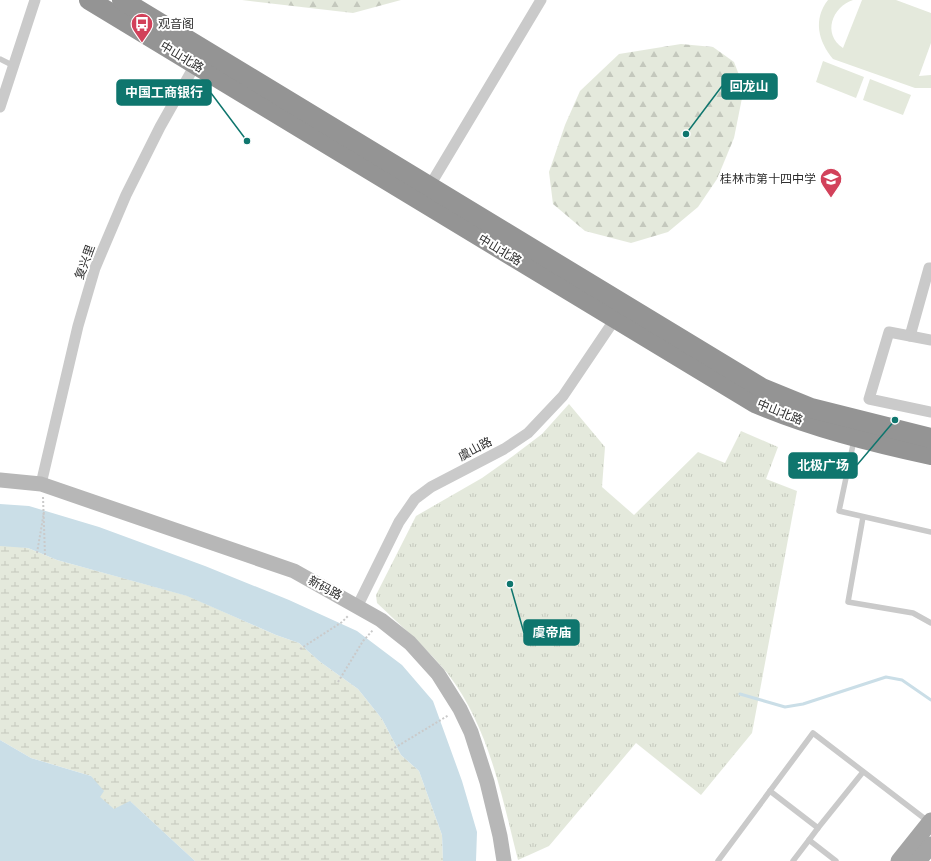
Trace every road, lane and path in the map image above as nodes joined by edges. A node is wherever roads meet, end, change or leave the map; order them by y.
1 (35, 0) edge
2 (89, 0) edge
3 (122, 0) edge
4 (541, 0) edge
5 (0, 59) edge
6 (12, 65) junction
7 (195, 65) junction
8 (0, 107) edge
9 (429, 187) junction
10 (931, 268) edge
11 (614, 319) junction
12 (910, 336) junction
13 (931, 340) edge
14 (931, 412) edge
15 (855, 438) junction
16 (931, 438) edge
17 (931, 455) edge
18 (0, 480) edge
19 (41, 484) junction
20 (862, 517) junction
21 (931, 532) edge
22 (37, 553) dead end
23 (45, 555) dead end
24 (358, 605) junction
25 (342, 622) dead end
26 (931, 623) edge
27 (369, 636) dead end
28 (300, 649) dead end
29 (338, 682) dead end
30 (443, 718) dead end
31 (391, 750) dead end
32 (863, 772) junction
33 (770, 791) junction
34 (930, 822) edge
35 (818, 828) junction
36 (809, 840) junction
37 (931, 845) edge
38 (504, 861) edge
39 (718, 861) edge
40 (793, 861) edge
41 (836, 861) edge
42 (900, 861) edge
43 (918, 861) edge

1 - 6 street
2 - 7 highway, 中山北路
3 - 9 highway, 中山北路
4 - 9 street
5 - 6 lane
6 - 8 street
7 - 11 highway, 中山北路
7 - 19 street, 复兴里
9 - 16 highway, 中山北路
10 - 12 street
11 - 15 highway, 中山北路
11 - 24 street, 虞山路
12 - 13 street
12 - 14 street
15 - 17 highway, 中山北路
15 - 20 lane
18 - 19 street, 新码路
19 - 24 street, 新码路
20 - 21 lane
20 - 26 lane
22 - 23 path
24 - 38 street, 新码路
25 - 28 path
27 - 29 path
30 - 31 path
32 - 33 lane
32 - 34 lane
32 - 35 lane
33 - 35 lane
33 - 39 lane
34 - 42 main road
35 - 36 lane
36 - 40 lane
36 - 41 lane
37 - 43 main road

